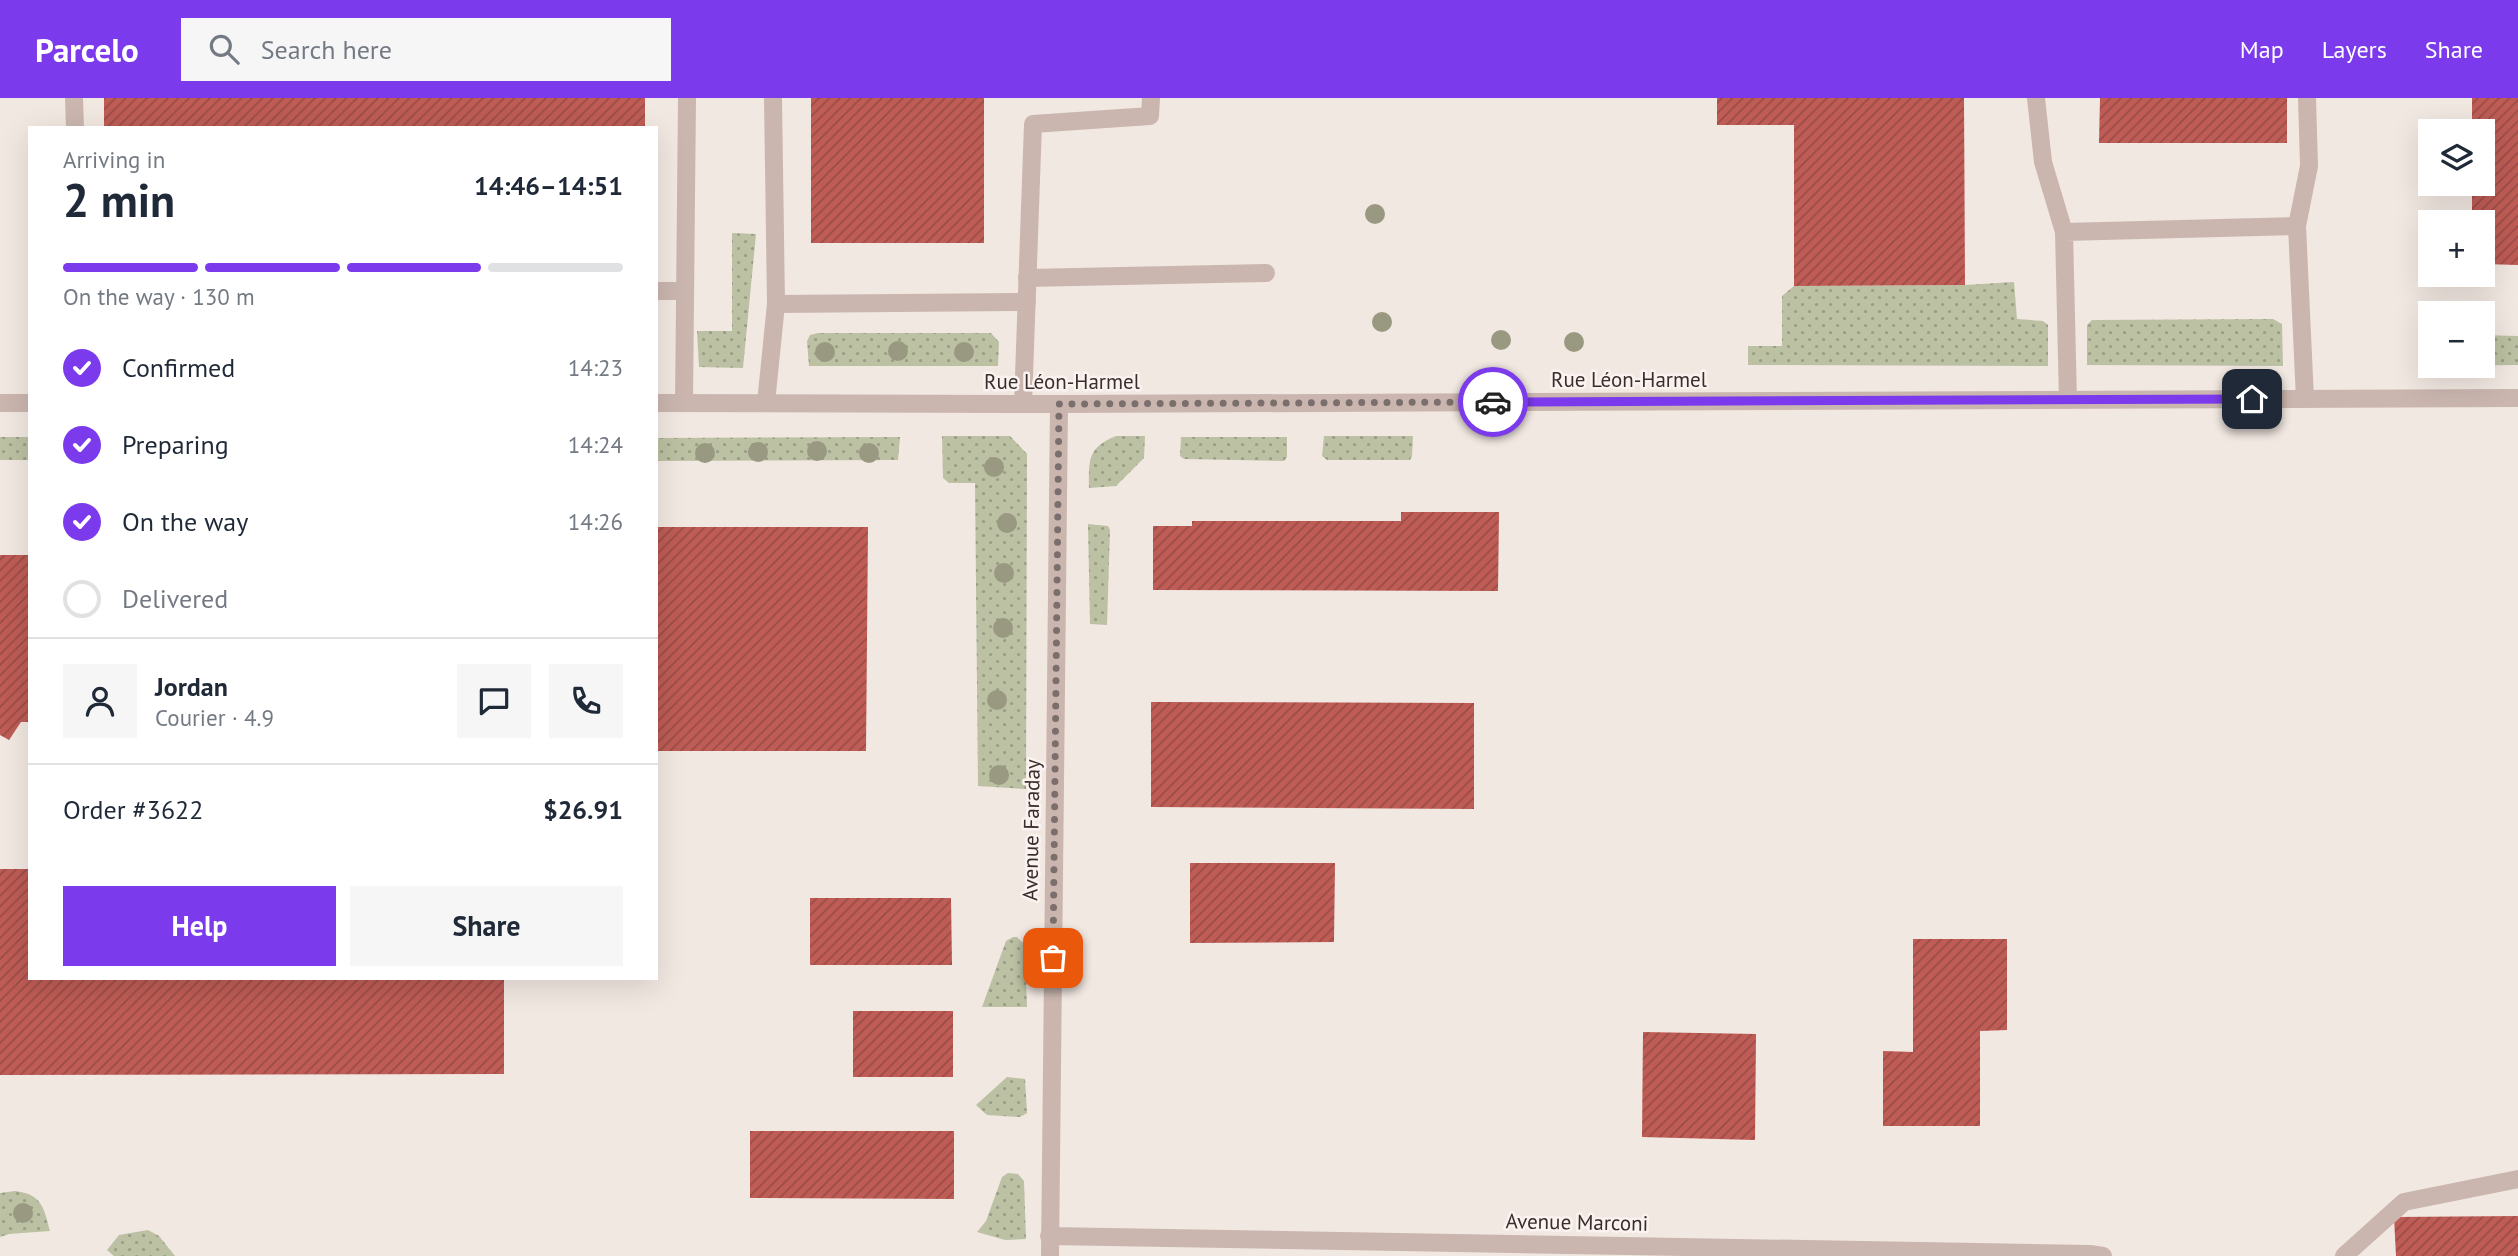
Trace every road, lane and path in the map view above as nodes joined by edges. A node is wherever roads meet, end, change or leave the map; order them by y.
1 (74, 98) edge
2 (687, 98) edge
3 (773, 98) edge
4 (1151, 98) edge
5 (2036, 98) edge
6 (2307, 98) edge
7 (75, 126) edge
8 (2297, 226) junction
9 (2064, 232) junction
10 (1266, 273) dead end
11 (1027, 278) junction
12 (658, 291) edge
13 (685, 291) junction
14 (1027, 302) junction
15 (776, 304) junction
16 (2518, 398) edge
17 (2305, 399) junction
18 (2068, 400) junction
19 (0, 403) edge
20 (28, 403) edge
21 (658, 403) edge
22 (684, 403) junction
23 (766, 403) junction
24 (1023, 404) junction
25 (1059, 404) junction
26 (2518, 1179) edge
27 (1049, 1236) junction
28 (1050, 1256) edge
29 (2103, 1256) edge
30 (2344, 1256) edge

1 - 7 street
2 - 13 street
3 - 15 street
4 - 11 street
5 - 9 street
6 - 8 street
8 - 9 street
8 - 17 street
9 - 18 street
10 - 11 street
11 - 14 street
12 - 13 street
13 - 22 street
14 - 15 street
14 - 24 street
15 - 23 street
16 - 17 street, Rue Léon-Harmel
17 - 18 street, Rue Léon-Harmel
18 - 25 street, Rue Léon-Harmel
19 - 20 street
21 - 22 street, Rue Léon-Harmel
22 - 23 street, Rue Léon-Harmel
23 - 24 street, Rue Léon-Harmel
24 - 25 street, Rue Léon-Harmel
25 - 27 street, Avenue Faraday
26 - 30 street
27 - 28 street, Avenue Faraday
27 - 29 street, Avenue Marconi

